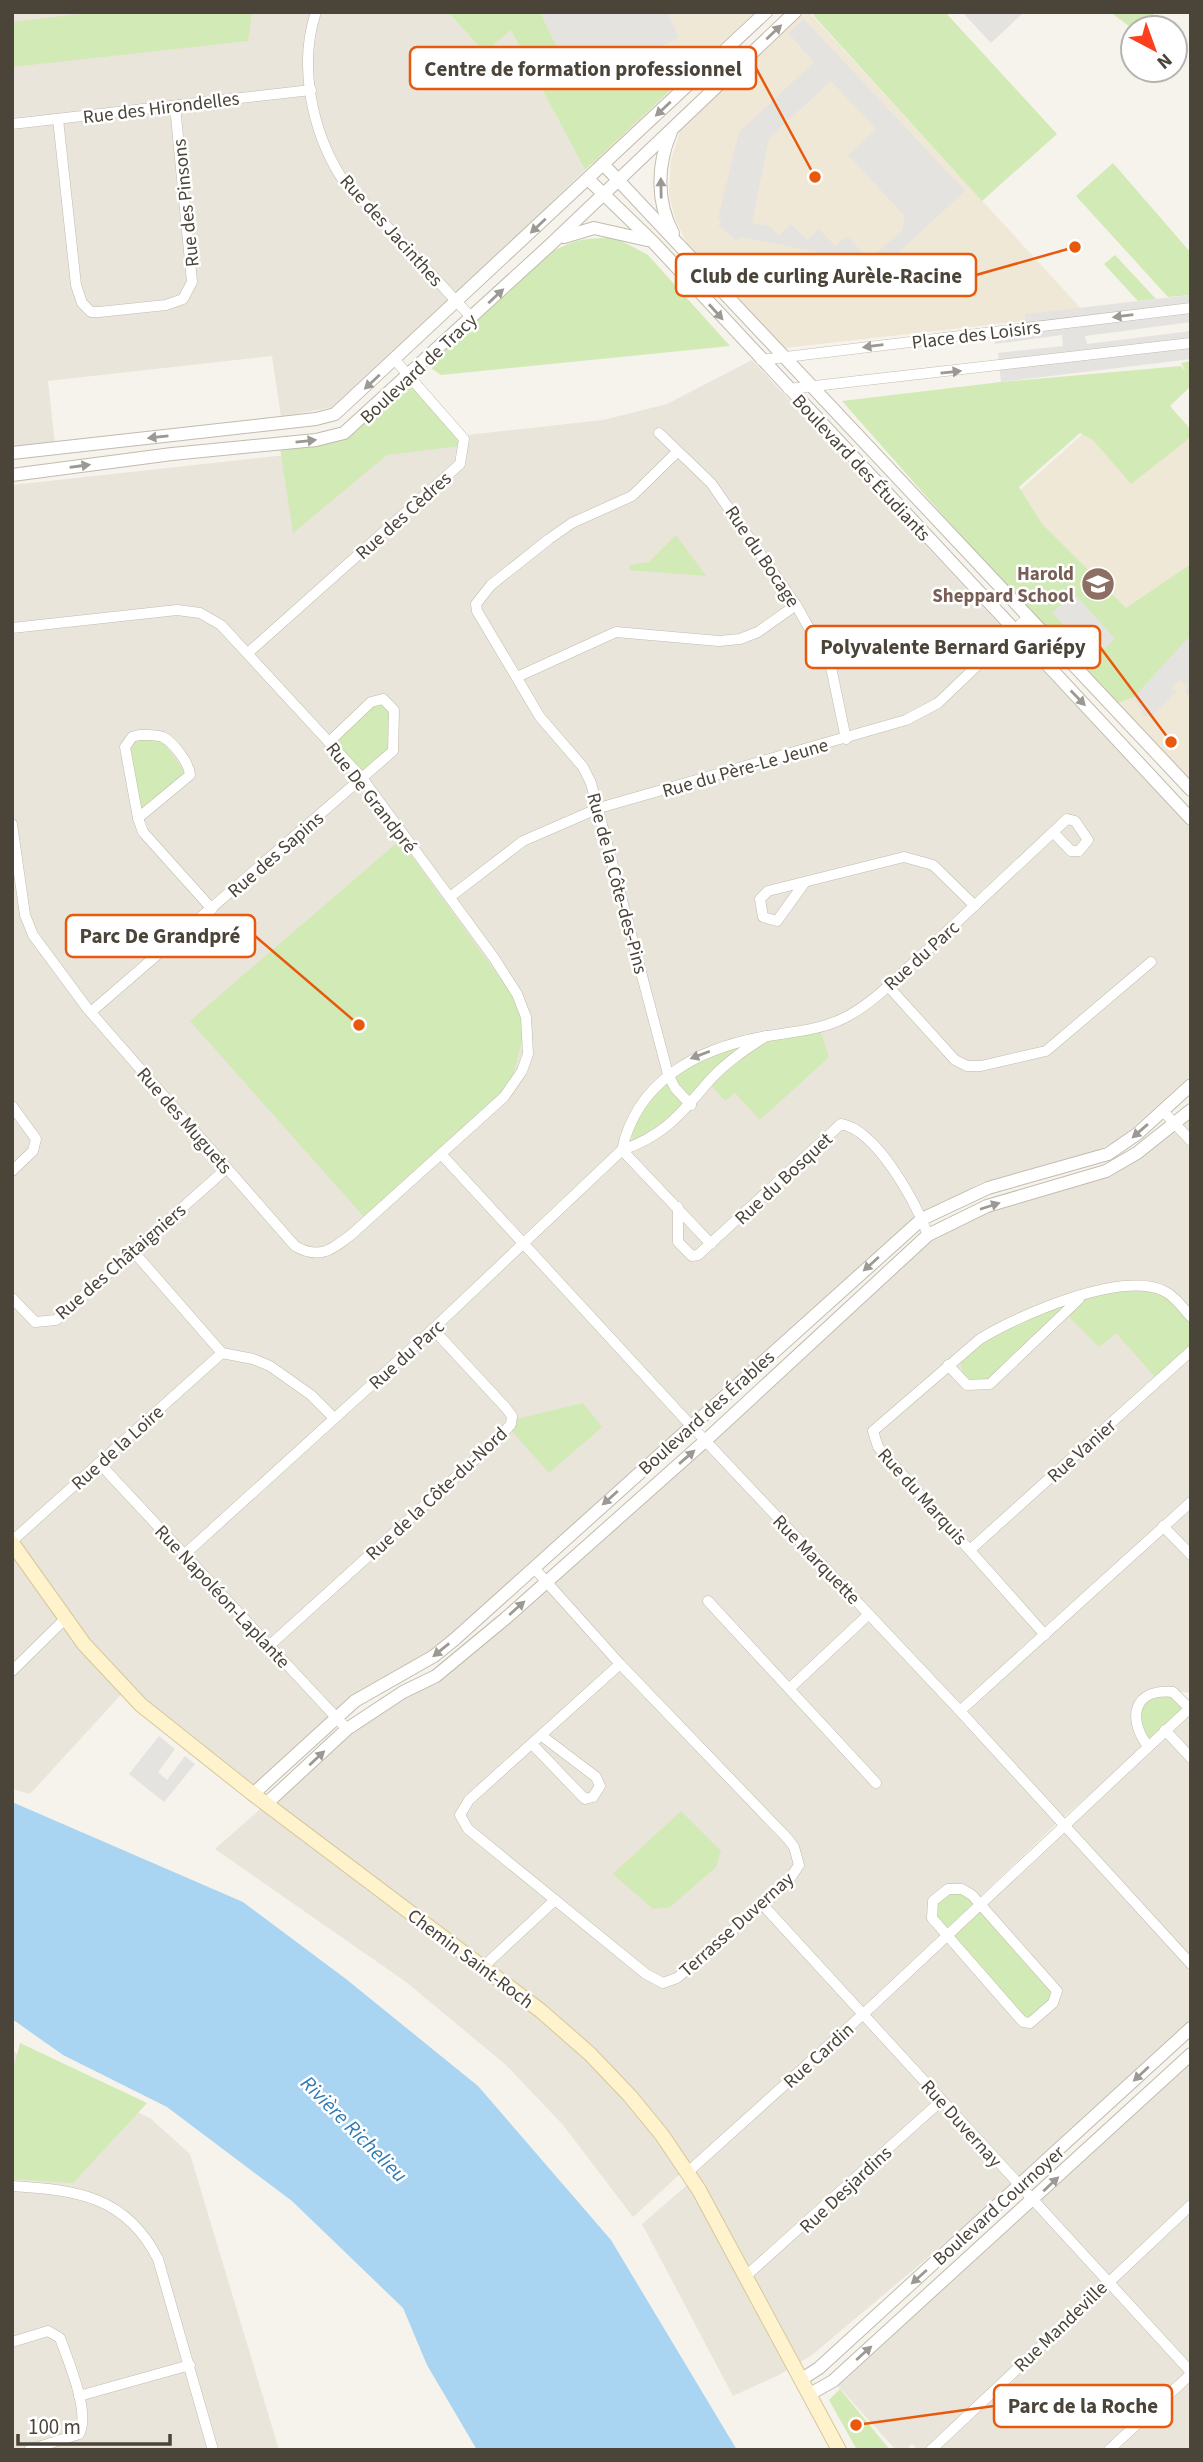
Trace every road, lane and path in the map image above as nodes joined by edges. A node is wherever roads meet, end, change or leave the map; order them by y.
1 (316, 12) edge
2 (766, 12) edge
3 (795, 12) edge
4 (710, 65) junction
5 (733, 71) junction
6 (311, 90) junction
7 (175, 106) junction
8 (58, 119) junction
9 (12, 124) edge
10 (673, 129) junction
11 (603, 164) junction
12 (588, 179) junction
13 (618, 180) junction
14 (603, 195) junction
15 (654, 243) junction
16 (680, 245) junction
17 (549, 246) junction
18 (456, 301) junction
19 (1191, 308) edge
20 (472, 318) junction
21 (1191, 343) edge
22 (782, 356) junction
23 (395, 360) junction
24 (761, 360) junction
25 (410, 376) junction
26 (810, 387) junction
27 (788, 389) junction
28 (659, 433) dead end
29 (187, 434) junction
30 (189, 452) junction
31 (12, 453) edge
32 (677, 453) junction
33 (12, 475) edge
34 (796, 605) junction
35 (1027, 618) junction
36 (12, 628) edge
37 (1014, 631) junction
38 (248, 653) junction
39 (517, 677) junction
40 (846, 738) junction
41 (329, 742) junction
42 (362, 778) junction
43 (1191, 790) edge
44 (599, 808) junction
45 (138, 818) junction
46 (1191, 819) edge
47 (12, 824) edge
48 (1053, 832) dead end
49 (805, 882) junction
50 (450, 897) junction
51 (975, 906) junction
52 (212, 909) junction
53 (1151, 962) dead end
54 (888, 986) junction
55 (92, 1012) junction
56 (766, 1036) junction
57 (668, 1074) junction
58 (1191, 1085) edge
59 (691, 1105) junction
60 (12, 1106) edge
61 (1191, 1110) edge
62 (1163, 1111) junction
63 (1175, 1124) junction
64 (1191, 1141) edge
65 (622, 1150) junction
66 (442, 1155) junction
67 (227, 1168) junction
68 (12, 1171) edge
69 (678, 1207) junction
70 (922, 1219) junction
71 (928, 1235) junction
72 (711, 1244) junction
73 (523, 1245) junction
74 (133, 1251) junction
75 (1082, 1296) junction
76 (12, 1298) edge
77 (1191, 1317) edge
78 (433, 1329) junction
79 (1191, 1350) edge
80 (222, 1353) junction
81 (948, 1365) junction
82 (334, 1418) junction
83 (690, 1425) junction
84 (705, 1441) junction
85 (99, 1463) junction
86 (1191, 1502) edge
87 (1163, 1526) junction
88 (12, 1542) edge
89 (971, 1549) junction
90 (185, 1554) junction
91 (1191, 1555) edge
92 (534, 1568) junction
93 (546, 1581) junction
94 (708, 1601) dead end
95 (869, 1614) junction
96 (65, 1619) junction
97 (1045, 1635) junction
98 (269, 1646) junction
99 (620, 1664) junction
100 (12, 1671) edge
101 (790, 1688) junction
102 (1190, 1707) edge
103 (960, 1711) junction
104 (336, 1717) junction
105 (348, 1729) junction
106 (1165, 1730) junction
107 (542, 1736) junction
108 (532, 1744) junction
109 (1148, 1746) junction
110 (1191, 1758) edge
111 (876, 1783) dead end
112 (253, 1794) junction
113 (266, 1804) junction
114 (1064, 1825) junction
115 (555, 1900) junction
116 (762, 1904) junction
117 (981, 1904) junction
118 (947, 1936) junction
119 (1191, 1964) edge
120 (483, 1967) junction
121 (863, 2014) junction
122 (1191, 2028) edge
123 (1191, 2054) edge
124 (941, 2101) junction
125 (688, 2172) junction
126 (12, 2186) edge
127 (1019, 2186) junction
128 (1032, 2201) junction
129 (1191, 2205) edge
130 (747, 2275) junction
131 (1106, 2281) junction
132 (12, 2342) edge
133 (190, 2365) junction
134 (1191, 2373) edge
135 (802, 2379) junction
136 (810, 2394) junction
137 (79, 2396) junction
138 (29, 2450) edge
139 (213, 2450) edge
140 (839, 2450) edge
141 (931, 2450) edge
142 (1109, 2450) edge

1 - 6 street, Rue des Jacinthes
2 - 4 street, Boulevard de Tracy
5 -> 3 street, Boulevard de Tracy
4 - 5 street
4 -> 11 street, Boulevard de Tracy
5 - 10 street, Boulevard de Tracy
6 - 7 street, Rue des Hirondelles
6 - 18 street, Rue des Jacinthes
7 - 8 street, Rue des Hirondelles
7 - 8 street, Rue des Pinsons
8 - 9 street, Rue des Hirondelles
10 - 13 street, Boulevard de Tracy
16 -> 10 street
11 - 12 street, Boulevard de Tracy
11 - 13 street, Boulevard des Étudiants
12 - 14 street, Boulevard des Étudiants
12 -> 18 street, Boulevard de Tracy
13 - 14 street, Boulevard de Tracy
13 - 16 street, Boulevard des Étudiants
14 - 15 street, Boulevard des Étudiants
14 - 17 street, Boulevard de Tracy
15 - 17 street
15 -> 24 street, Boulevard des Étudiants
16 - 22 street, Boulevard des Étudiants
20 -> 17 street, Boulevard de Tracy
18 - 20 street, Rue des Jacinthes
18 - 23 street, Boulevard de Tracy
19 -> 22 street, Place des Loisirs
20 - 25 street, Boulevard de Tracy
26 -> 21 street, Place des Loisirs
22 - 24 street, Place des Loisirs
22 - 26 street, Boulevard des Étudiants
23 - 25 street, Rue des Cèdres
23 -> 29 street, Boulevard de Tracy
24 - 27 street, Boulevard des Étudiants
30 -> 25 street, Boulevard de Tracy
25 - 38 street, Rue des Cèdres
26 - 27 street, Place des Loisirs
26 - 35 street, Boulevard des Étudiants
27 - 37 street, Boulevard des Étudiants
28 - 32 street, Rue du Bocage
29 - 30 street
29 -> 31 street, Boulevard de Tracy
33 -> 30 street, Boulevard de Tracy
32 - 34 street, Rue du Bocage
32 - 39 street, Rue de la Côte-des-Pins
34 - 39 street
34 - 40 street, Rue du Bocage
35 - 37 street, Rue du Père-Le Jeune
35 - 43 street, Boulevard des Étudiants
36 - 38 street, Rue De Grandpré
37 - 40 street, Rue du Père-Le Jeune
37 -> 46 street, Boulevard des Étudiants
38 - 41 street, Rue De Grandpré
39 - 44 street, Rue de la Côte-des-Pins
40 - 44 street, Rue du Père-Le Jeune
41 - 42 street, Rue De Grandpré
41 - 42 street, Rue des Sapins
42 - 50 street, Rue De Grandpré
42 - 52 street, Rue des Sapins
44 - 50 street, Rue du Père-Le Jeune
44 - 57 street, Rue de la Côte-des-Pins
45 - 45 street
45 - 52 street
47 - 55 street, Rue des Muguets
48 - 51 street, Rue du Parc
49 - 49 street
49 - 51 street
50 - 66 street, Rue De Grandpré
51 - 54 street, Rue du Parc
52 - 55 street, Rue des Sapins
53 - 54 street
54 - 56 street, Rue du Parc
55 - 67 street, Rue des Muguets
56 -> 57 street, Rue du Parc
56 - 59 street, Rue du Parc
57 - 59 street, Rue de la Côte-des-Pins
57 - 65 street, Rue du Parc
58 - 62 street, Boulevard des Érables
59 - 65 street, Rue du Parc
60 - 68 street
61 - 63 street, Boulevard des Érables
62 - 63 street
62 -> 70 street, Boulevard des Érables
63 - 64 street
71 -> 63 street, Boulevard des Érables
65 - 69 street
65 - 73 street, Rue du Parc
66 - 67 street, Rue des Muguets
66 - 73 street, Rue Marquette
67 - 74 street, Rue des Châtaigniers
69 - 72 street
69 - 72 street
70 - 71 street, Rue du Bosquet
70 - 72 street, Rue du Bosquet
70 -> 83 street, Boulevard des Érables
71 - 84 street, Boulevard des Érables
73 - 78 street, Rue du Parc
73 - 83 street, Rue Marquette
74 - 76 street, Rue des Châtaigniers
74 - 80 street
75 - 77 street, Rue du Marquis
75 - 81 street, Rue du Marquis
75 - 81 street
78 - 82 street, Rue du Parc
78 - 98 street, Rue de la Côte-du-Nord
79 - 89 street, Rue Vanier
80 - 82 street
80 - 85 street, Rue de la Loire
81 - 89 street, Rue du Marquis
82 - 90 street, Rue du Parc
83 - 84 street, Rue Marquette
83 -> 92 street, Boulevard des Érables
93 -> 84 street, Boulevard des Érables
84 - 95 street, Rue Marquette
85 - 88 street, Rue de la Loire
85 - 90 street, Rue Napoléon-Laplante
86 - 87 street
87 - 91 street
87 - 97 street
88 - 96 main road, Chemin Saint-Roch
89 - 97 street, Rue du Marquis
90 - 98 street, Rue Napoléon-Laplante
92 - 93 street, Terrasse Duvernay
92 -> 104 street, Boulevard des Érables
93 - 99 street, Terrasse Duvernay
105 -> 93 street, Boulevard des Érables
94 - 101 street
95 - 101 street
95 - 103 street, Rue Marquette
96 - 100 street
96 - 112 main road, Chemin Saint-Roch
97 - 103 street
98 - 104 street, Rue Napoléon-Laplante
99 - 107 street, Terrasse Duvernay
99 - 116 street, Terrasse Duvernay
101 - 111 street
102 - 106 street, Rue Cardin
102 - 109 street, Rue Cardin
103 - 114 street, Rue Marquette
104 - 105 street, Rue Napoléon-Laplante
104 - 112 street, Boulevard des Érables
113 -> 105 street, Boulevard des Érables
106 - 109 street, Rue Cardin
106 - 110 street
107 - 108 street, Terrasse Duvernay
107 - 108 street
108 - 115 street, Terrasse Duvernay
109 - 114 street, Rue Cardin
112 - 113 main road, Chemin Saint-Roch
113 - 120 main road, Chemin Saint-Roch
114 - 117 street, Rue Cardin
114 - 119 street, Rue Marquette
115 - 116 street, Terrasse Duvernay
115 - 120 street
116 - 121 street, Rue Duvernay
117 - 118 street, Rue Cardin
117 - 118 street
117 - 118 street
118 - 121 street, Rue Cardin
120 - 125 main road, Chemin Saint-Roch
121 - 124 street, Rue Duvernay
121 - 125 street, Rue Cardin
122 -> 127 street, Boulevard Cournoyer
128 -> 123 street, Boulevard Cournoyer
124 - 127 street, Rue Duvernay
124 - 130 street, Rue Desjardins
125 - 130 main road, Chemin Saint-Roch
126 - 133 street
127 - 128 street, Rue Duvernay
127 -> 135 street, Boulevard Cournoyer
128 - 131 street, Rue Duvernay
136 -> 128 street, Boulevard Cournoyer
129 - 131 street, Rue Mandeville
130 - 135 main road, Chemin Saint-Roch
131 - 134 street, Rue Duvernay
131 - 141 street, Rue Mandeville
132 - 137 street
133 - 137 street
133 - 139 street
134 - 142 street
135 - 136 main road, Chemin Saint-Roch
136 - 140 main road, Chemin Saint-Roch
137 - 138 street

